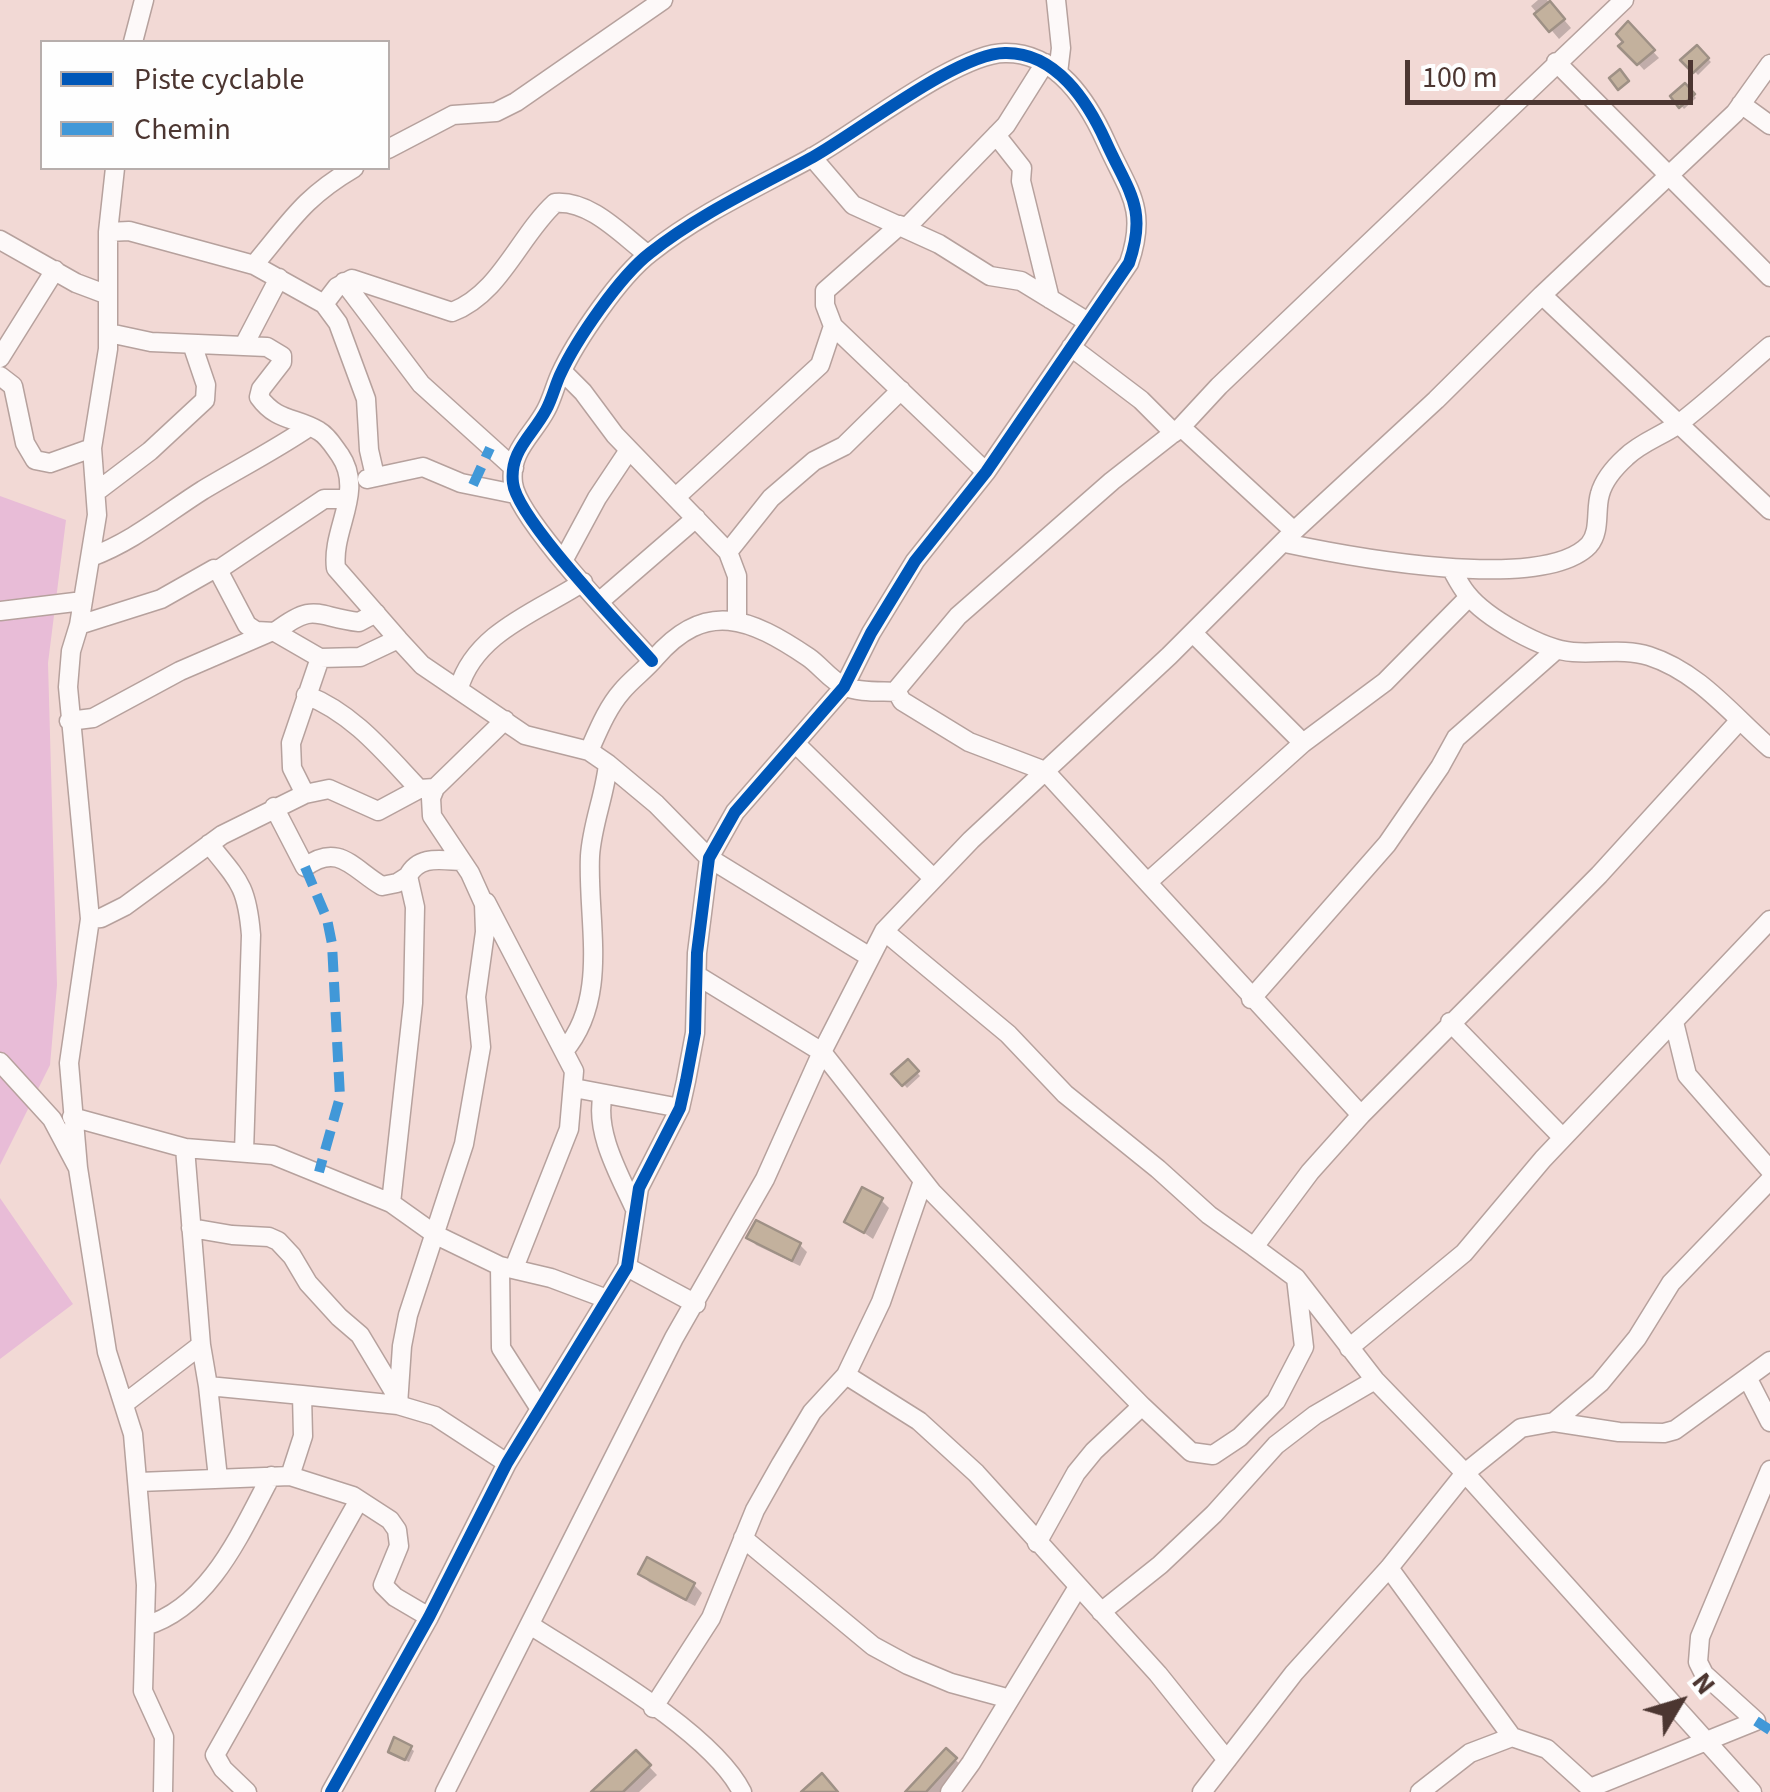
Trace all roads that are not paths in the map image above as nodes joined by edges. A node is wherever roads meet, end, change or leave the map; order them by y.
1 (144, 0) edge
2 (664, 0) edge
3 (1056, 0) edge
4 (1624, 0) edge
5 (134, 40) edge
6 (1556, 62) junction
7 (1770, 64) edge
8 (1052, 68) junction
9 (1741, 104) junction
10 (1770, 125) edge
11 (996, 135) junction
12 (390, 147) edge
13 (812, 157) junction
14 (115, 170) edge
15 (351, 170) edge
16 (1666, 176) junction
17 (903, 227) junction
18 (108, 232) junction
19 (0, 240) edge
20 (648, 254) junction
21 (254, 265) junction
22 (55, 270) junction
23 (1770, 277) edge
24 (279, 278) junction
25 (344, 282) junction
26 (108, 294) junction
27 (1542, 296) junction
28 (1050, 299) junction
29 (324, 304) junction
30 (1088, 322) junction
31 (833, 326) junction
32 (109, 333) junction
33 (192, 344) junction
34 (244, 345) junction
35 (1770, 346) edge
36 (1071, 347) junction
37 (0, 358) edge
38 (562, 371) junction
39 (0, 376) edge
40 (901, 390) junction
41 (1677, 425) junction
42 (309, 428) junction
43 (1177, 430) junction
44 (92, 448) junction
45 (629, 450) junction
46 (514, 468) junction
47 (986, 472) junction
48 (375, 476) junction
49 (351, 479) junction
50 (96, 492) junction
51 (516, 494) junction
52 (676, 497) junction
53 (348, 499) junction
54 (1770, 510) edge
55 (696, 518) junction
56 (1290, 537) junction
57 (728, 552) junction
58 (91, 557) junction
59 (563, 561) junction
60 (1451, 568) junction
61 (218, 570) junction
62 (583, 582) junction
63 (1469, 597) junction
64 (84, 601) junction
65 (600, 602) junction
66 (0, 612) edge
67 (376, 613) junction
68 (737, 620) junction
69 (79, 626) junction
70 (272, 632) junction
71 (1194, 633) junction
72 (398, 639) junction
73 (1557, 649) junction
74 (320, 658) junction
75 (652, 661) junction
76 (844, 686) junction
77 (459, 688) junction
78 (897, 692) junction
79 (306, 695) junction
80 (506, 720) junction
81 (1740, 720) junction
82 (69, 721) junction
83 (795, 743) junction
84 (1302, 744) junction
85 (1770, 748) edge
86 (589, 752) junction
87 (608, 764) junction
88 (1045, 772) junction
89 (427, 789) junction
90 (305, 794) junction
91 (274, 807) junction
92 (210, 844) junction
93 (710, 858) junction
94 (461, 861) junction
95 (408, 876) junction
96 (933, 878) junction
97 (1149, 881) junction
98 (481, 893) junction
99 (90, 919) junction
100 (1770, 920) edge
101 (884, 931) junction
102 (870, 957) junction
103 (698, 976) junction
104 (1251, 999) junction
105 (1450, 1022) junction
106 (1674, 1022) junction
107 (564, 1052) junction
108 (822, 1052) junction
109 (0, 1062) edge
110 (574, 1088) junction
111 (603, 1094) junction
112 (680, 1108) junction
113 (1361, 1115) junction
114 (72, 1116) junction
115 (1564, 1138) junction
116 (185, 1148) junction
117 (244, 1152) junction
118 (78, 1168) junction
119 (1770, 1170) edge
120 (1770, 1180) edge
121 (923, 1181) junction
122 (391, 1202) junction
123 (634, 1208) junction
124 (192, 1228) junction
125 (436, 1235) junction
126 (1254, 1246) junction
127 (507, 1267) junction
128 (627, 1267) junction
129 (1296, 1278) junction
130 (607, 1299) junction
131 (696, 1304) junction
132 (201, 1345) junction
133 (1349, 1348) junction
134 (1770, 1360) edge
135 (846, 1376) junction
136 (1748, 1379) junction
137 (1375, 1380) junction
138 (208, 1386) junction
139 (302, 1395) junction
140 (398, 1402) junction
141 (124, 1404) junction
142 (1142, 1406) junction
143 (540, 1409) junction
144 (1554, 1422) junction
145 (1770, 1422) edge
146 (508, 1463) junction
147 (1770, 1470) edge
148 (1465, 1473) junction
149 (281, 1476) junction
150 (218, 1478) junction
151 (139, 1482) junction
152 (359, 1500) junction
153 (744, 1538) junction
154 (1037, 1543) junction
155 (1389, 1568) junction
156 (1078, 1587) junction
157 (1102, 1612) junction
158 (429, 1617) junction
159 (530, 1625) junction
160 (145, 1626) junction
161 (1010, 1699) junction
162 (653, 1708) junction
163 (1512, 1738) junction
164 (1704, 1742) junction
165 (1227, 1760) junction
166 (1592, 1790) edge
167 (1204, 1791) edge
168 (164, 1792) edge
169 (247, 1792) edge
170 (331, 1792) edge
171 (445, 1792) edge
172 (742, 1792) edge
173 (950, 1792) edge
174 (1420, 1792) edge
175 (1752, 1792) edge

1 - 5 street
2 - 12 street
3 - 8 street
4 - 6 street
6 - 16 street
6 - 43 street
7 - 9 street
8 - 11 street
8 - 13 street
8 - 30 street
9 - 10 street
9 - 16 street
11 - 17 street
11 - 28 street
13 - 17 street
13 - 20 street
14 - 18 street
15 - 21 street
16 - 23 street
16 - 27 street
17 - 28 street
17 - 31 street
18 - 21 street
18 - 26 street
19 - 22 street
20 - 25 street
20 - 38 street
21 - 24 street
22 - 26 street
22 - 37 street
24 - 29 street
24 - 34 street
25 - 29 street
25 - 46 street
26 - 32 street
27 - 41 street
27 - 56 street
28 - 30 street
29 - 48 street
30 - 36 street
31 - 40 street
31 - 52 street
32 - 33 street
32 - 44 street
33 - 34 street
33 - 50 street
34 - 42 street
35 - 41 street
36 - 43 street
36 - 47 street
38 - 45 street
38 - 46 street
39 - 44 street
40 - 47 street
40 - 57 street
41 - 54 street
41 - 60 street
42 - 49 street
42 - 58 street
43 - 56 street
43 - 78 street
44 - 50 street
45 - 52 street
45 - 59 street
46 - 51 street
47 - 76 street
48 - 49 street
48 - 51 street
49 - 53 street
50 - 58 street
51 - 59 street
52 - 55 street
53 - 61 street
53 - 67 street
55 - 57 street
55 - 65 street
56 - 60 street
56 - 71 street
57 - 68 street
58 - 64 street
59 - 62 street
60 - 63 street
61 - 69 street
61 - 70 street
62 - 65 street
62 - 77 street
63 - 73 street
63 - 84 street
64 - 66 street
64 - 69 street
65 - 75 street
67 - 70 street
67 - 72 street
68 - 75 street
68 - 76 street
69 - 82 street
70 - 74 street
70 - 82 street
71 - 84 street
71 - 88 street
72 - 74 street
72 - 77 street
73 - 81 street
73 - 104 street
74 - 79 street
75 - 86 street
76 - 78 street
76 - 83 street
77 - 80 street
78 - 88 street
79 - 89 street
79 - 90 street
80 - 86 street
80 - 89 street
81 - 85 street
81 - 105 street
82 - 99 street
83 - 93 street
83 - 96 street
84 - 97 street
86 - 87 street
87 - 93 street
87 - 107 street
88 - 96 street
88 - 97 street
89 - 90 street
89 - 94 street
90 - 91 street
91 - 92 street
91 - 95 street
92 - 99 street
92 - 117 street
93 - 102 street
93 - 103 street
94 - 95 street
94 - 98 street
95 - 122 street
96 - 101 street
97 - 104 street
98 - 107 street
98 - 125 street
99 - 114 street
100 - 106 street
101 - 102 street
101 - 126 street
102 - 108 street
103 - 108 street
103 - 112 street
104 - 113 street
105 - 113 street
105 - 115 street
106 - 115 street
106 - 119 street
107 - 110 street
108 - 121 street
108 - 131 street
109 - 118 street
110 - 111 street
110 - 127 street
111 - 112 street
111 - 123 street
112 - 123 street
113 - 126 street
114 - 116 street
114 - 118 street
115 - 133 street
116 - 117 street
116 - 124 street
117 - 122 street
118 - 141 street
120 - 144 street
121 - 135 street
121 - 142 street
122 - 125 street
123 - 128 street
124 - 132 street
124 - 140 street
125 - 127 street
125 - 140 street
126 - 129 street
127 - 130 street
127 - 143 street
128 - 130 street
128 - 131 street
129 - 133 street
129 - 142 street
130 - 143 street
131 - 159 street
132 - 138 street
132 - 141 street
133 - 137 street
134 - 136 street
135 - 153 street
135 - 154 street
136 - 144 street
136 - 145 street
137 - 148 street
137 - 157 street
138 - 139 street
138 - 150 street
139 - 140 street
139 - 149 street
140 - 146 street
141 - 151 street
142 - 154 street
143 - 146 street
144 - 148 street
146 - 158 street
147 - 164 street
148 - 155 street
148 - 164 street
149 - 150 street
149 - 152 street
149 - 160 street
150 - 151 street
151 - 160 street
152 - 158 street
152 - 169 street
153 - 161 street
153 - 162 street
154 - 156 street
155 - 163 street
155 - 165 street
156 - 157 street
156 - 161 street
157 - 165 street
158 - 170 street
159 - 162 street
159 - 171 street
160 - 168 street
161 - 173 street
162 - 172 street
163 - 166 street
163 - 174 street
164 - 166 street
164 - 175 street
165 - 167 street

